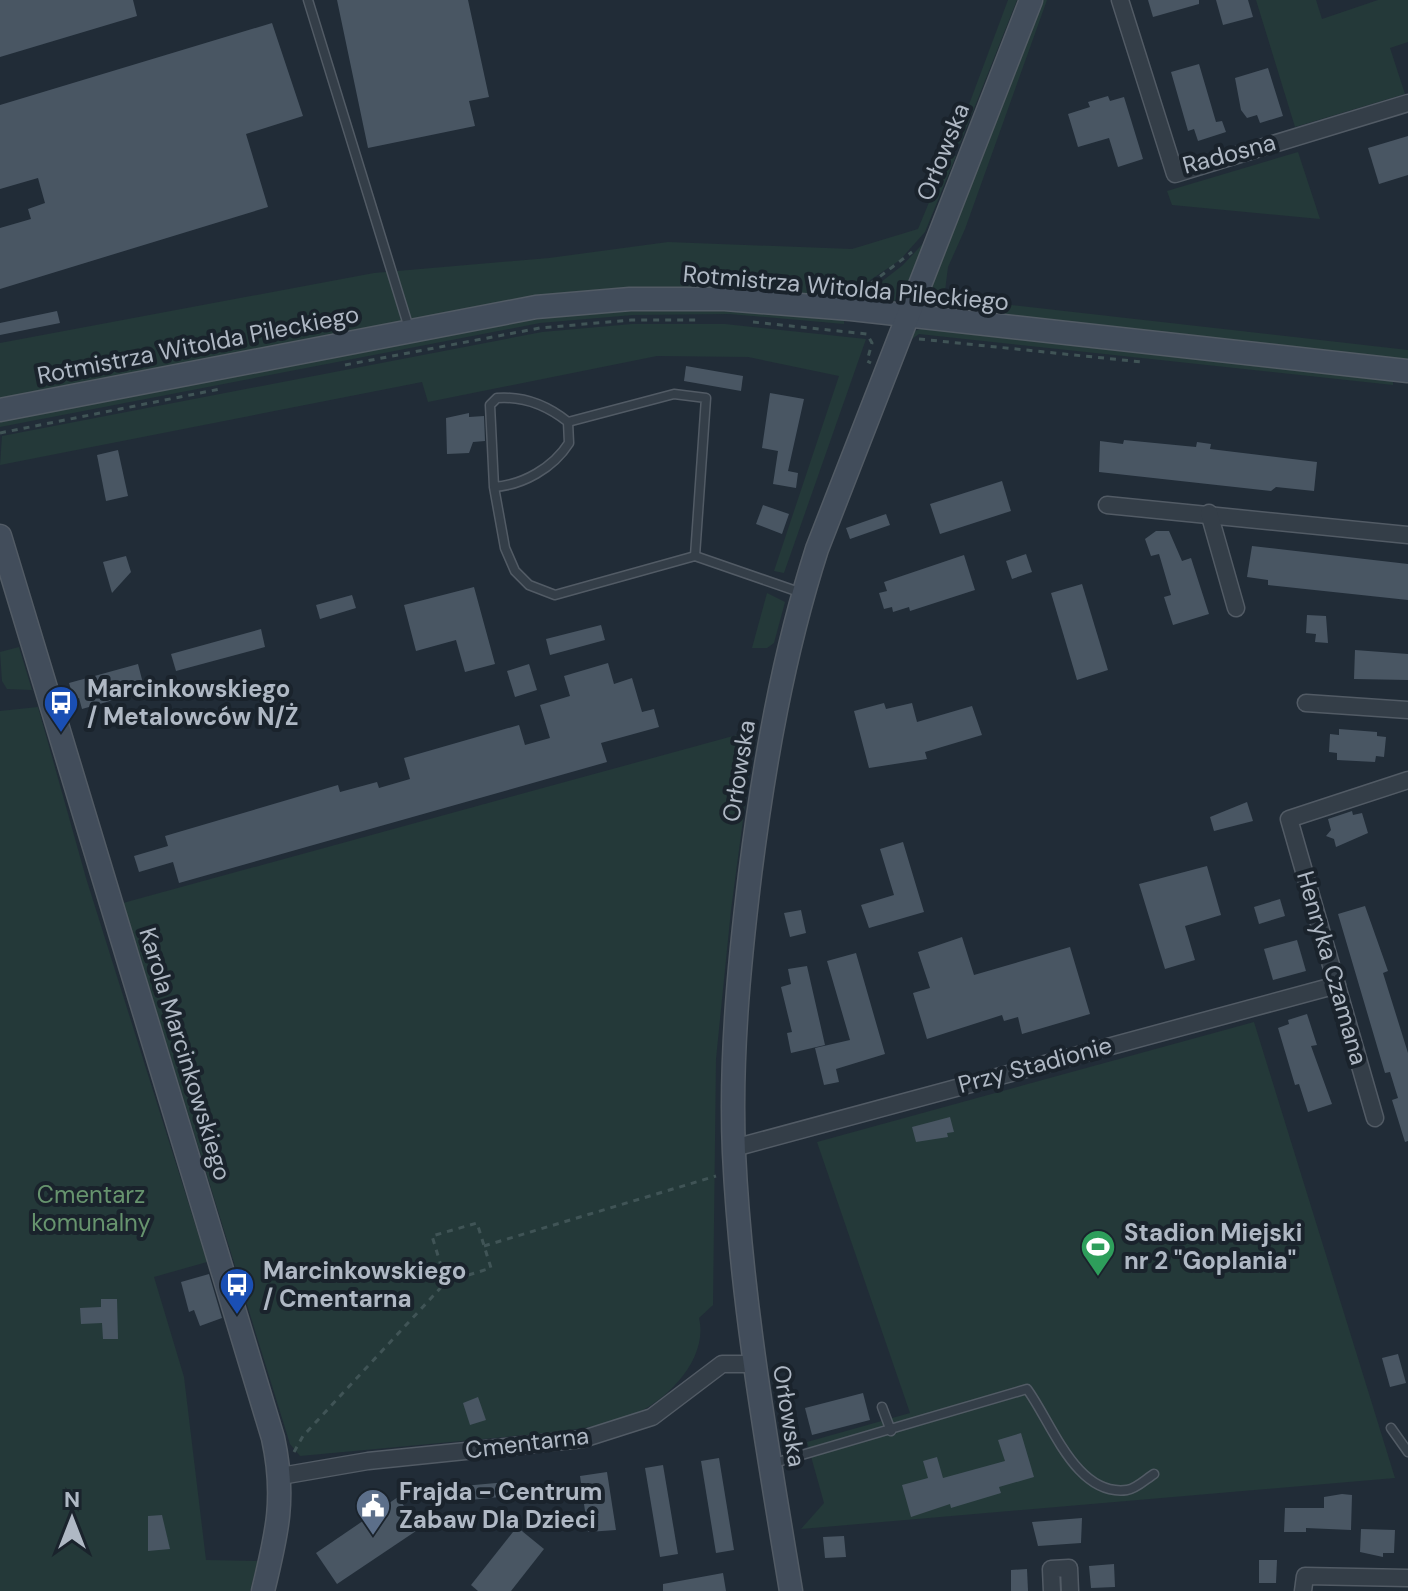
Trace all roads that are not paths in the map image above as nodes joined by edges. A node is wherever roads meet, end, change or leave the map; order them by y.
1 (308, 0) edge
2 (1031, 0) edge
3 (1120, 0) edge
4 (1408, 103) edge
5 (906, 316) junction
6 (410, 331) junction
7 (1408, 371) edge
8 (0, 410) edge
9 (568, 422) junction
10 (494, 487) junction
11 (1107, 505) dead end
12 (1209, 513) junction
13 (1408, 535) edge
14 (0, 536) edge
15 (695, 556) junction
16 (803, 593) junction
17 (1236, 608) dead end
18 (1306, 703) dead end
19 (1408, 710) edge
20 (1408, 780) edge
21 (1337, 985) junction
22 (1375, 1118) dead end
23 (734, 1159) junction
24 (754, 1364) junction
25 (882, 1407) dead end
26 (1391, 1428) dead end
27 (891, 1431) junction
28 (1408, 1452) edge
29 (770, 1464) junction
30 (1154, 1474) dead end
31 (281, 1476) junction
32 (1408, 1578) edge
33 (263, 1591) edge
34 (791, 1591) edge
35 (1052, 1591) edge
36 (1070, 1591) edge
37 (1303, 1591) edge

1 - 6 lane
2 - 5 street, Orłowska
3 - 4 street, Radosna
5 - 6 street, Rotmistrza Witolda Pileckiego
5 - 7 street, Rotmistrza Witolda Pileckiego
5 - 16 street, Orłowska
6 - 8 street, Rotmistrza Witolda Pileckiego
9 - 10 lane
9 - 10 lane
9 - 15 lane
10 - 15 lane
11 - 12 street
12 - 13 street
12 - 17 street
14 - 31 street, Karola Marcinkowskiego
15 - 16 lane
16 - 23 street, Orłowska
18 - 19 street
20 - 21 street, Henryka Czamana
21 - 22 street, Henryka Czamana
21 - 23 street, Przy Stadionie
23 - 24 street, Orłowska
24 - 29 street, Orłowska
24 - 31 street, Cmentarna
25 - 27 lane
26 - 28 lane
27 - 29 lane
27 - 30 lane
29 - 34 street, Orłowska
31 - 33 street, Karola Marcinkowskiego
32 - 37 street
35 - 36 street

